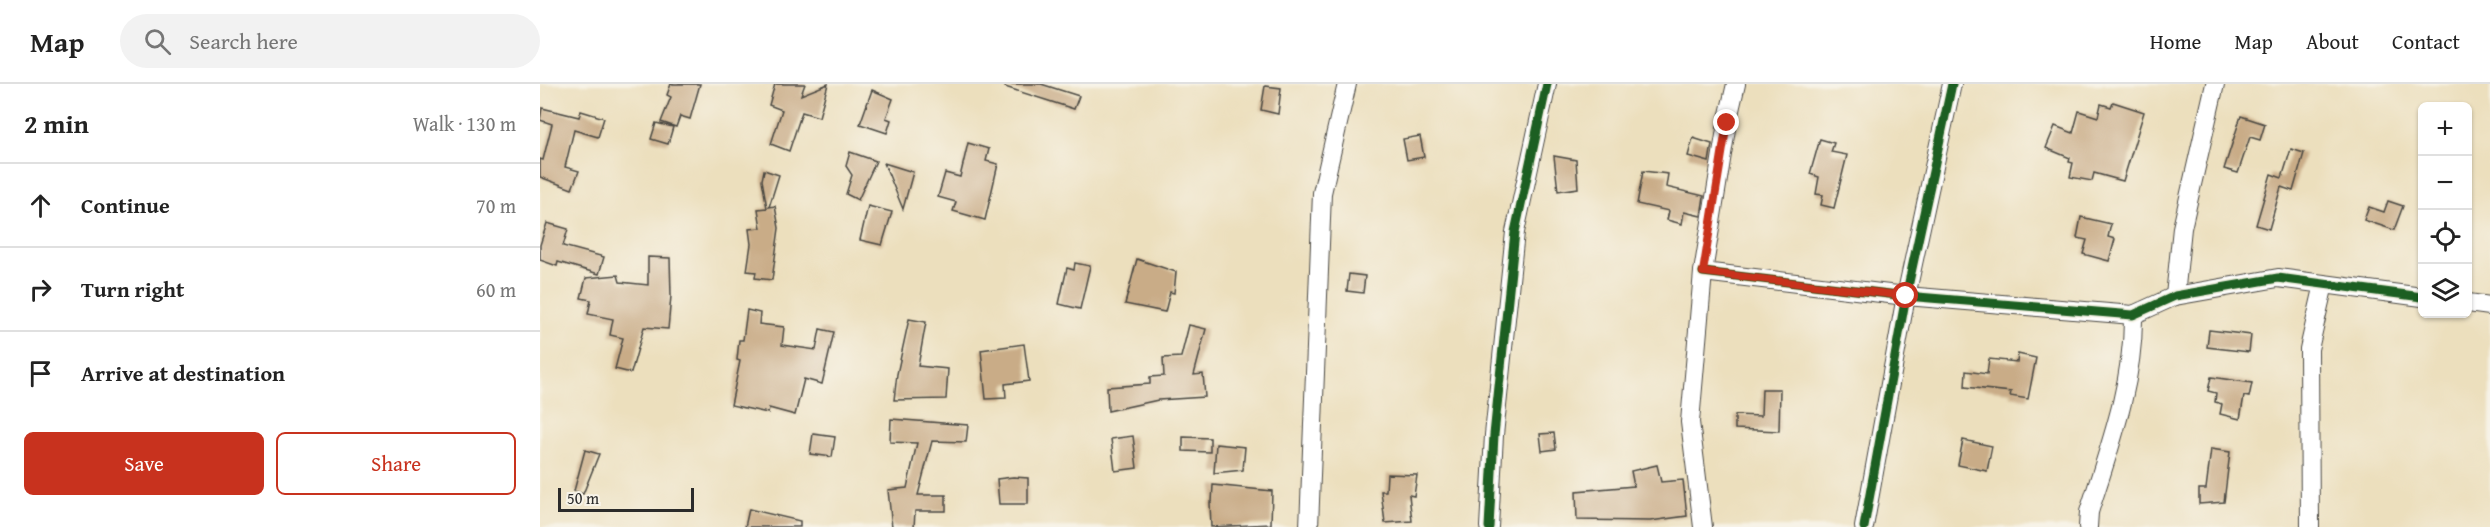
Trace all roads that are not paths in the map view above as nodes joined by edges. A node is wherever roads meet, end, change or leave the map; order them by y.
1 (1347, 84) edge
2 (1547, 84) edge
3 (1736, 84) edge
4 (1952, 84) edge
5 (2215, 84) edge
6 (1703, 272) junction
7 (2324, 284) junction
8 (1906, 296) junction
9 (2175, 296) junction
10 (2418, 296) edge
11 (2472, 304) edge
12 (2490, 306) edge
13 (2133, 315) junction
14 (1309, 527) edge
15 (1490, 527) edge
16 (1703, 527) edge
17 (1864, 527) edge
18 (2088, 527) edge
19 (2310, 527) edge

1 - 14 street
2 - 15 street
3 - 6 street
4 - 8 street
5 - 9 street
6 - 8 street
6 - 16 street
7 - 9 street
7 - 10 street
7 - 19 street
8 - 13 street
8 - 17 street
9 - 13 street
11 - 12 street
13 - 18 street

